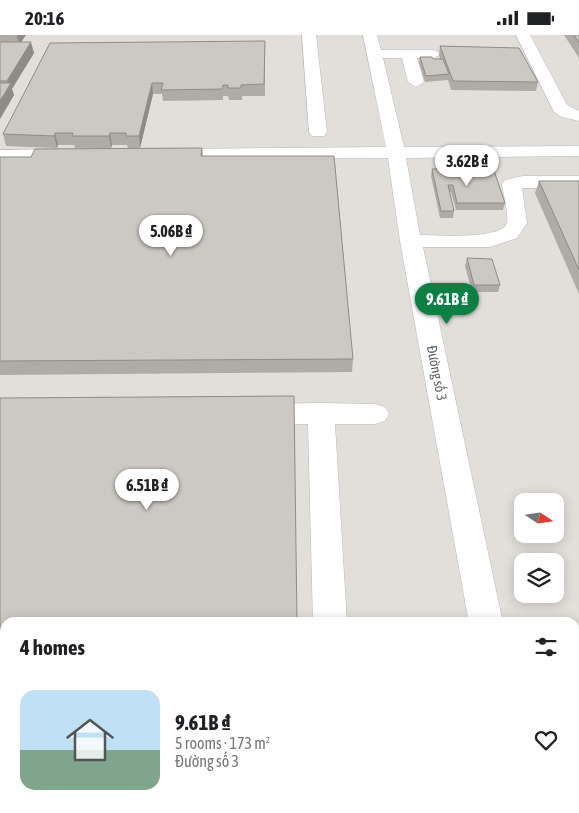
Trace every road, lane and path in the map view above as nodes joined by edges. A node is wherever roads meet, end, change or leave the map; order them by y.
1 (309, 35) edge
2 (523, 35) edge
3 (372, 44) edge
4 (408, 54) junction
5 (434, 54) dead end
6 (416, 82) dead end
7 (579, 116) edge
8 (318, 132) dead end
9 (579, 151) edge
10 (396, 152) junction
11 (88, 154) edge
12 (147, 154) edge
13 (0, 155) edge
14 (579, 182) edge
15 (411, 241) junction
16 (321, 413) junction
17 (233, 414) edge
18 (375, 414) dead end
19 (330, 617) edge
20 (485, 617) edge

1 - 8 street
2 - 7 street
3 - 4 street
3 - 10 street, Đường số 3
4 - 5 street
4 - 6 street
9 - 10 street
10 - 12 street
10 - 15 street, Đường số 3
11 - 13 street
14 - 15 street
15 - 20 street, Đường số 3
16 - 17 street
16 - 18 street
16 - 19 street

